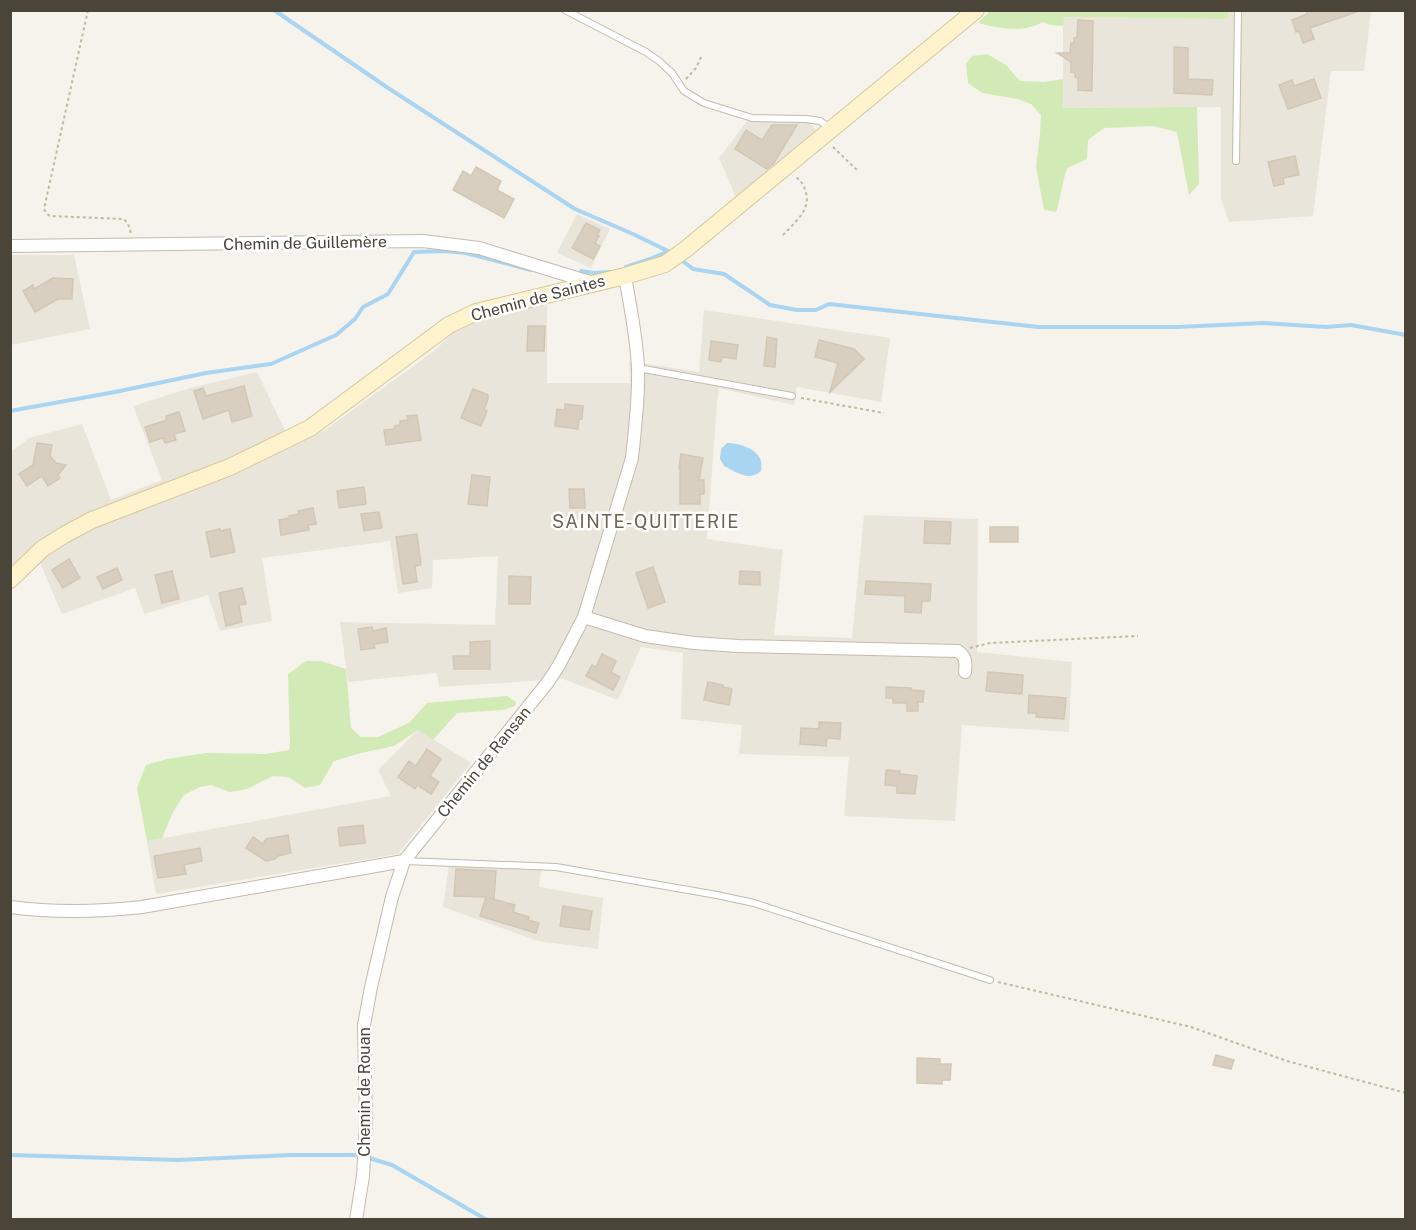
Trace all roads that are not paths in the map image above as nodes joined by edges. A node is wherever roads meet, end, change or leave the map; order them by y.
1 (565, 10) edge
2 (976, 10) edge
3 (1238, 10) edge
4 (827, 133) junction
5 (1236, 161) dead end
6 (10, 246) edge
7 (624, 276) junction
8 (594, 283) junction
9 (638, 368) junction
10 (792, 396) road end
11 (10, 580) edge
12 (584, 617) junction
13 (965, 672) dead end
14 (404, 861) junction
15 (10, 907) edge
16 (990, 980) road end
17 (356, 1220) edge

1 - 4 lane
2 - 4 street, Chemin de Saintes
3 - 5 lane
4 - 7 street, Chemin de Saintes
6 - 8 street, Chemin de Guillemère
7 - 8 street, Chemin de Saintes
7 - 9 street, Chemin de Ransan
8 - 11 street, Chemin de Saintes
9 - 10 lane
9 - 12 street, Chemin de Ransan
12 - 13 street
12 - 14 street, Chemin de Ransan
14 - 15 street
14 - 16 lane
14 - 17 street, Chemin de Rouan

